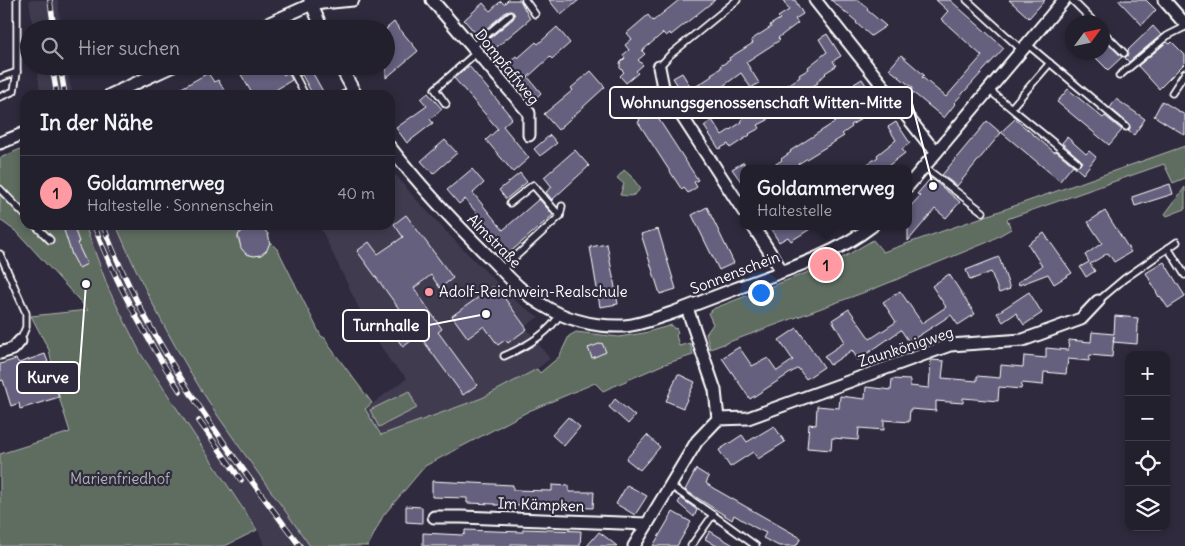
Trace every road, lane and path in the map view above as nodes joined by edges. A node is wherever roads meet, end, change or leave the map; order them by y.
1 (17, 0) edge
2 (353, 0) edge
3 (432, 0) edge
4 (525, 0) edge
5 (737, 0) edge
6 (815, 0) edge
7 (967, 0) edge
8 (1064, 0) edge
9 (1072, 0) edge
10 (1164, 0) edge
11 (311, 2) edge
12 (535, 14) dead end
13 (510, 15) dead end
14 (1087, 15) edge
15 (274, 20) edge
16 (318, 20) edge
17 (1185, 25) edge
18 (1110, 39) edge
19 (1025, 47) junction
20 (474, 50) junction
21 (1124, 53) dead end
22 (1050, 63) junction
23 (659, 67) joint
24 (17, 72) junction
25 (1185, 72) edge
26 (154, 75) edge
27 (294, 75) edge
28 (344, 75) edge
29 (1119, 76) dead end
30 (0, 78) edge
31 (121, 90) edge
32 (302, 90) edge
33 (350, 90) edge
34 (989, 90) junction
35 (1172, 93) dead end
36 (0, 97) edge
37 (446, 104) dead end
38 (1012, 107) junction
39 (1126, 127) dead end
40 (20, 135) edge
41 (529, 135) dead end
42 (0, 143) edge
43 (937, 151) junction
44 (395, 154) edge
45 (1077, 162) dead end
46 (924, 167) junction
47 (912, 181) edge
48 (0, 189) edge
49 (510, 203) dead end
50 (562, 206) dead end
51 (740, 206) edge
52 (20, 209) edge
53 (983, 212) dead end
54 (560, 216) junction
55 (40, 230) edge
56 (756, 230) edge
57 (866, 230) edge
58 (50, 240) dead end
59 (1177, 242) dead end
60 (1168, 248) junction
61 (0, 254) edge
62 (501, 270) junction
63 (782, 271) junction
64 (1185, 275) edge
65 (1098, 301) joint
66 (687, 308) junction
67 (560, 314) junction
68 (20, 341) joint
69 (0, 353) edge
70 (504, 356) dead end
71 (718, 419) junction
72 (671, 486) junction
73 (713, 515) junction
74 (434, 517) dead end
75 (647, 524) junction
76 (634, 546) edge
77 (691, 546) edge
78 (756, 546) edge

1 - 24 lane
2 - 11 street
3 - 20 street, Dompfaffweg
4 - 12 lane
5 - 23 lane
6 - 43 street
7 - 19 lane
8 - 19 street
9 - 14 lane
10 - 17 street
11 - 15 street
11 - 16 street
13 - 20 lane
17 - 29 lane
18 - 21 lane
19 - 22 lane
19 - 34 street
20 - 37 lane
20 - 41 street, Dompfaffweg
22 - 38 lane
22 - 39 lane
23 - 51 street
24 - 30 lane
24 - 36 lane
25 - 35 lane
26 - 31 street
27 - 32 lane
28 - 33 street
34 - 38 lane
34 - 43 street
38 - 45 lane
40 - 42 street
43 - 46 street
44 - 62 street, Almstraße
46 - 47 street
46 - 53 lane
48 - 52 lane
49 - 54 lane
50 - 54 lane
54 - 62 lane
55 - 58 lane
56 - 63 street
57 - 63 street, Sonnenschein
59 - 60 lane
60 - 64 lane
60 - 65 lane
61 - 68 lane
62 - 67 street, Almstraße
63 - 66 street, Sonnenschein
65 - 71 street, Zaunkönigweg
66 - 67 street, Almstraße
66 - 71 street, Sonnenschein
67 - 70 lane
68 - 69 street
71 - 72 street
72 - 73 lane
72 - 75 street
73 - 77 lane
73 - 78 lane
74 - 75 street, Im Kämpken
75 - 76 street

